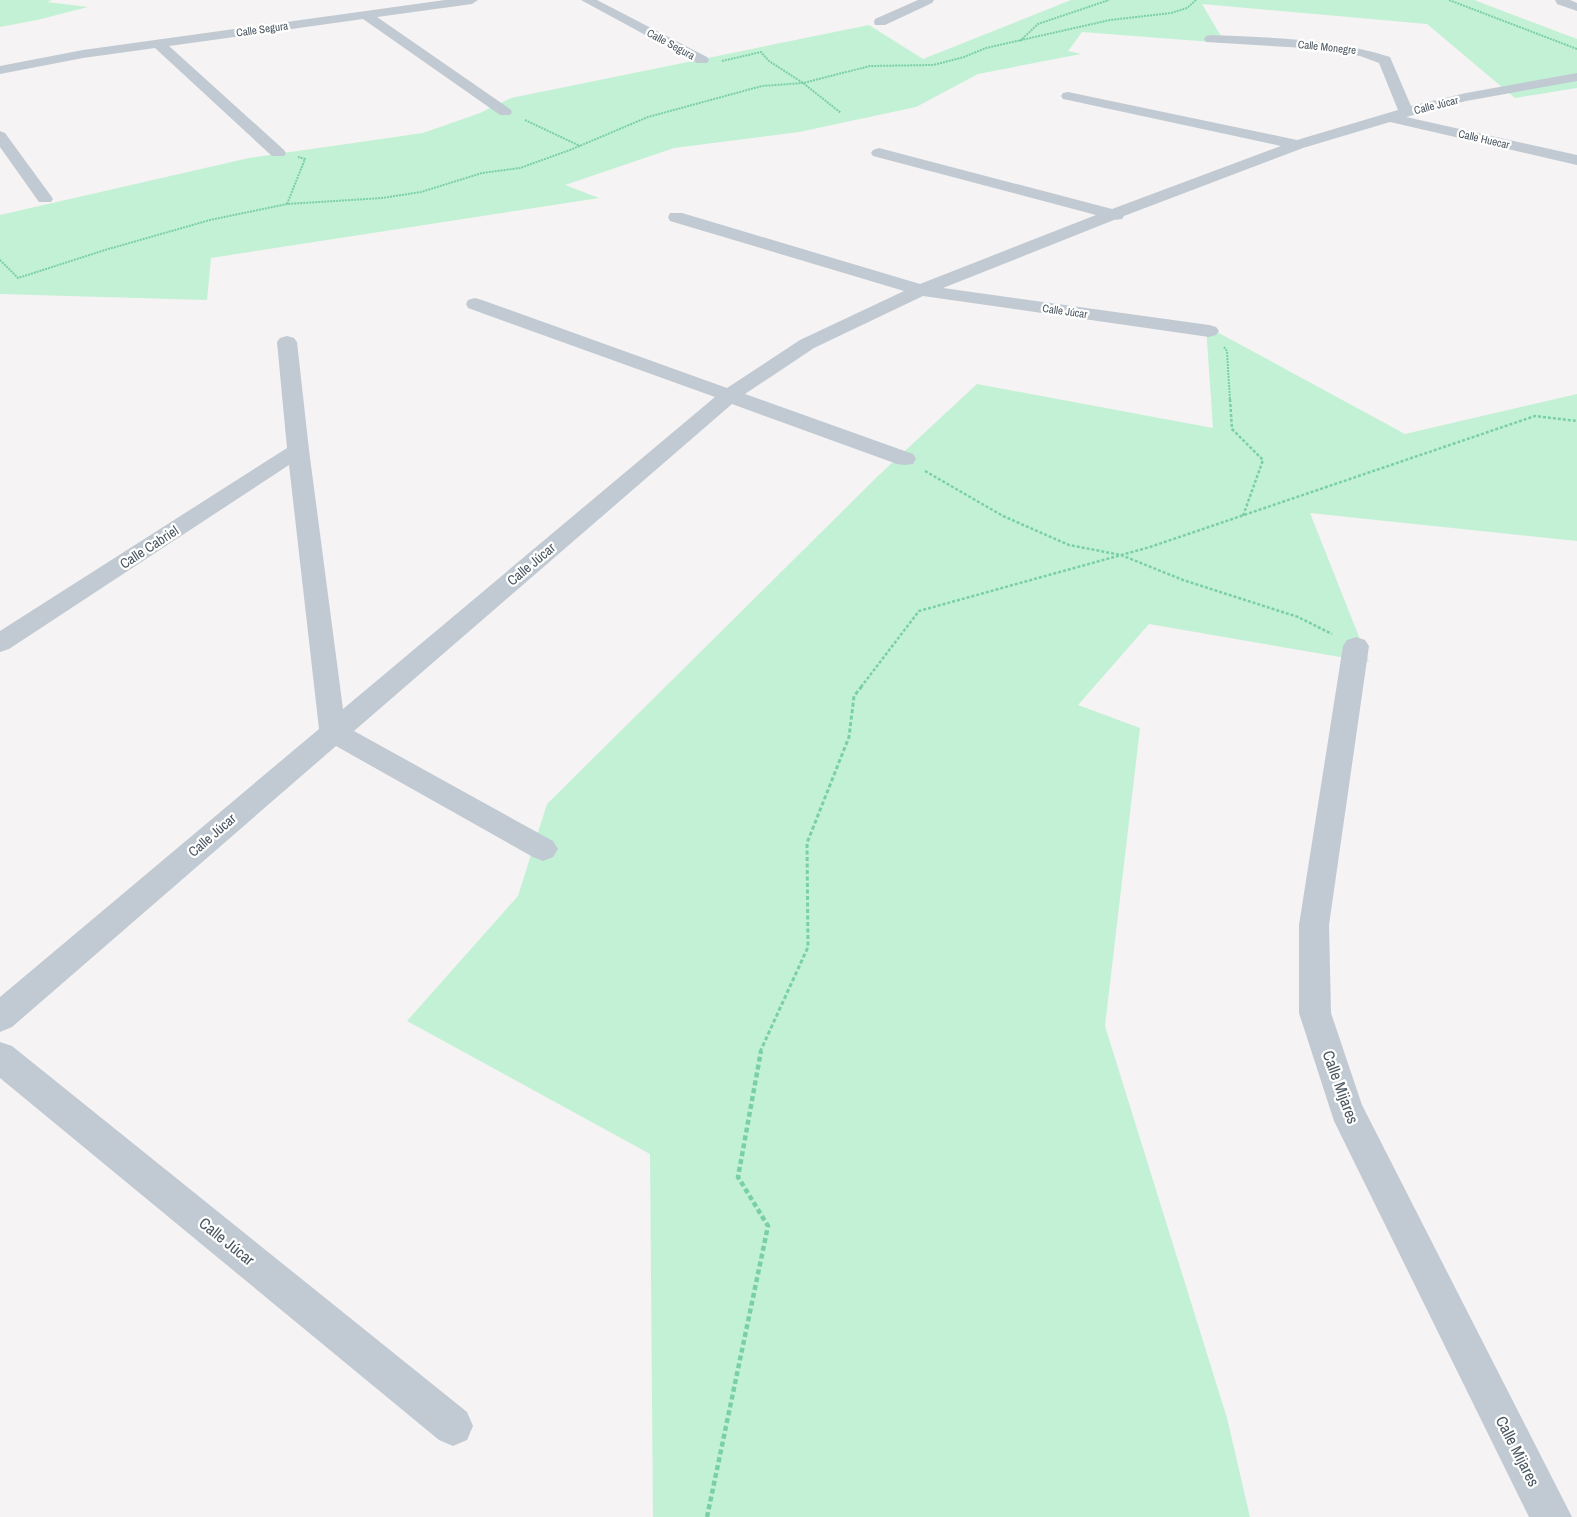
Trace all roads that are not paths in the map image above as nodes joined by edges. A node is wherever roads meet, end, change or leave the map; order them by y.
1 (472, 0) edge
2 (587, 0) edge
3 (928, 0) edge
4 (1562, 1) dead end
5 (1577, 7) edge
6 (366, 15) junction
7 (880, 22) dead end
8 (1210, 39) dead end
9 (159, 44) junction
10 (702, 60) road end
11 (0, 70) edge
12 (1577, 77) edge
13 (1068, 96) dead end
14 (505, 112) road end
15 (1398, 115) junction
16 (0, 136) edge
17 (1298, 145) junction
18 (278, 153) road end
19 (878, 153) dead end
20 (1577, 160) edge
21 (45, 199) dead end
22 (1116, 215) junction
23 (676, 217) dead end
24 (921, 290) junction
25 (475, 304) dead end
26 (1209, 332) road end
27 (287, 342) dead end
28 (729, 396) junction
29 (298, 450) junction
30 (905, 459) road end
31 (0, 644) edge
32 (1356, 646) road end
33 (333, 732) junction
34 (543, 849) dead end
35 (0, 1017) edge
36 (0, 1057) edge
37 (453, 1426) dead end
38 (1551, 1517) edge

1 - 6 street, Calle Segura
2 - 10 street, Calle Segura
3 - 7 street
4 - 5 street
6 - 9 street, Calle Segura
6 - 14 street
8 - 15 street, Calle Monegre
9 - 11 street, Calle Segura
9 - 18 street
12 - 15 street, Calle Júcar
13 - 17 street, Calle Júcar
15 - 17 street, Calle Júcar
15 - 20 street, Calle Huecar
16 - 21 street
17 - 22 street, Calle Júcar
19 - 22 street
22 - 24 street, Calle Júcar
23 - 24 street, Calle Júcar
24 - 26 street, Calle Júcar
24 - 28 street, Calle Júcar
25 - 28 street
27 - 29 street
28 - 30 street
28 - 33 street, Calle Júcar
29 - 31 street, Calle Cabriel
29 - 33 street
32 - 38 street, Calle Mijares
33 - 34 street
33 - 35 street, Calle Júcar
36 - 37 street, Calle Júcar

